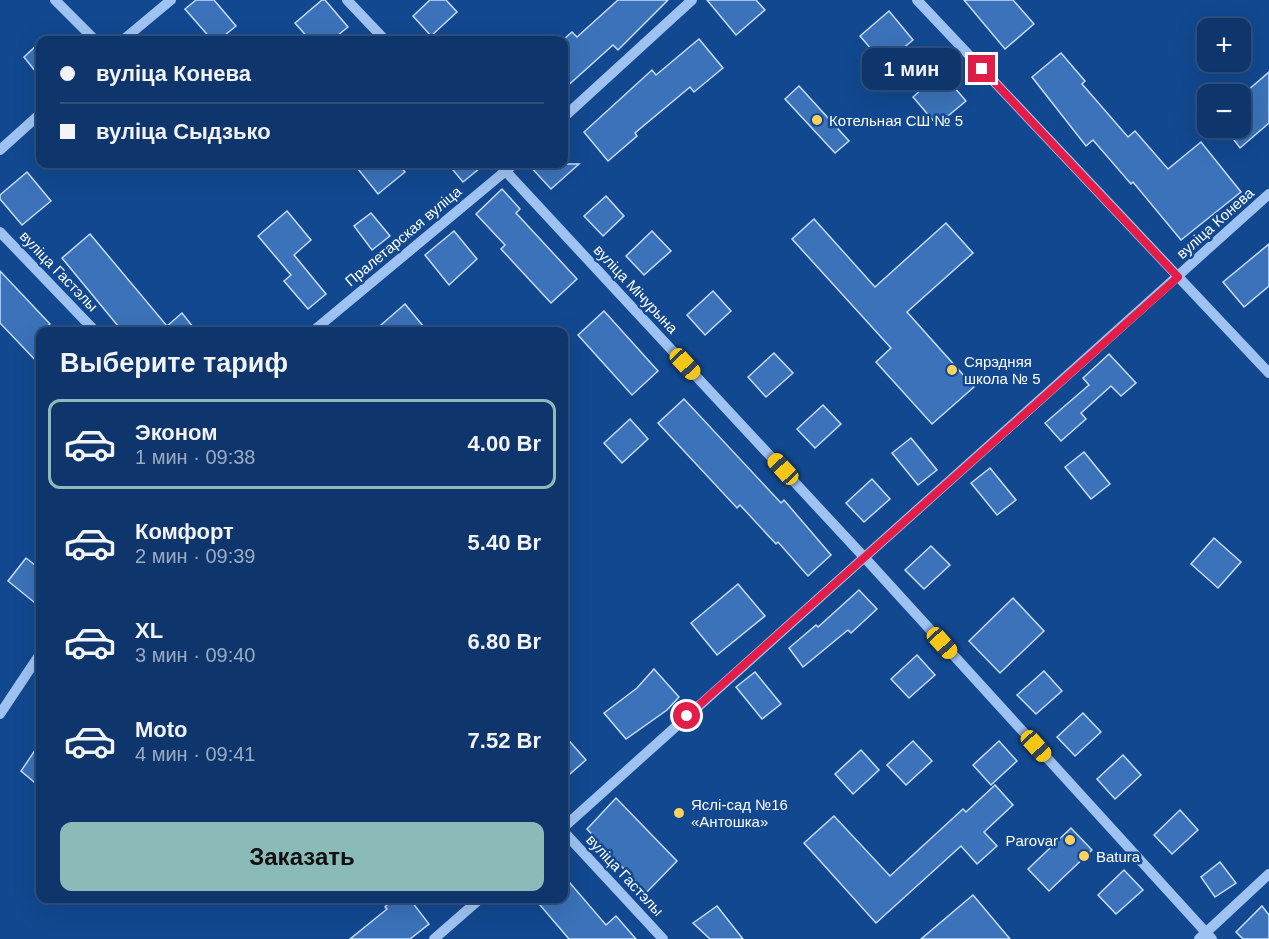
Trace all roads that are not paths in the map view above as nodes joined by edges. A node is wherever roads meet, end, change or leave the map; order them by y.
1 (56, 0) edge
2 (171, 0) edge
3 (347, 0) edge
4 (692, 0) edge
5 (917, 0) edge
6 (91, 36) edge
7 (128, 36) edge
8 (381, 36) edge
9 (568, 113) edge
10 (36, 118) edge
11 (0, 150) edge
12 (504, 168) edge
13 (508, 168) edge
14 (1269, 194) edge
15 (0, 232) edge
16 (1178, 277) junction
17 (91, 327) edge
18 (318, 327) edge
19 (1269, 373) edge
20 (864, 557) junction
21 (36, 660) edge
22 (0, 714) edge
23 (568, 823) edge
24 (568, 836) edge
25 (1269, 874) edge
26 (475, 903) edge
27 (1206, 937) edge
28 (434, 939) edge
29 (663, 939) edge

1 - 6 street
2 - 7 street
3 - 8 street
4 - 9 street
5 - 16 street
10 - 11 street
12 - 18 street, Пралетарская вуліца
13 - 20 street, вуліца Мічурына
14 - 16 street, вуліца Конева
15 - 17 street, вуліца Гастэлы
16 - 19 street
16 - 20 street, вуліца Конева
20 - 23 street, вуліца Конева
20 - 27 street, вуліца Мічурына
21 - 22 street
24 - 29 street, вуліца Гастэлы
25 - 27 street
26 - 28 street

